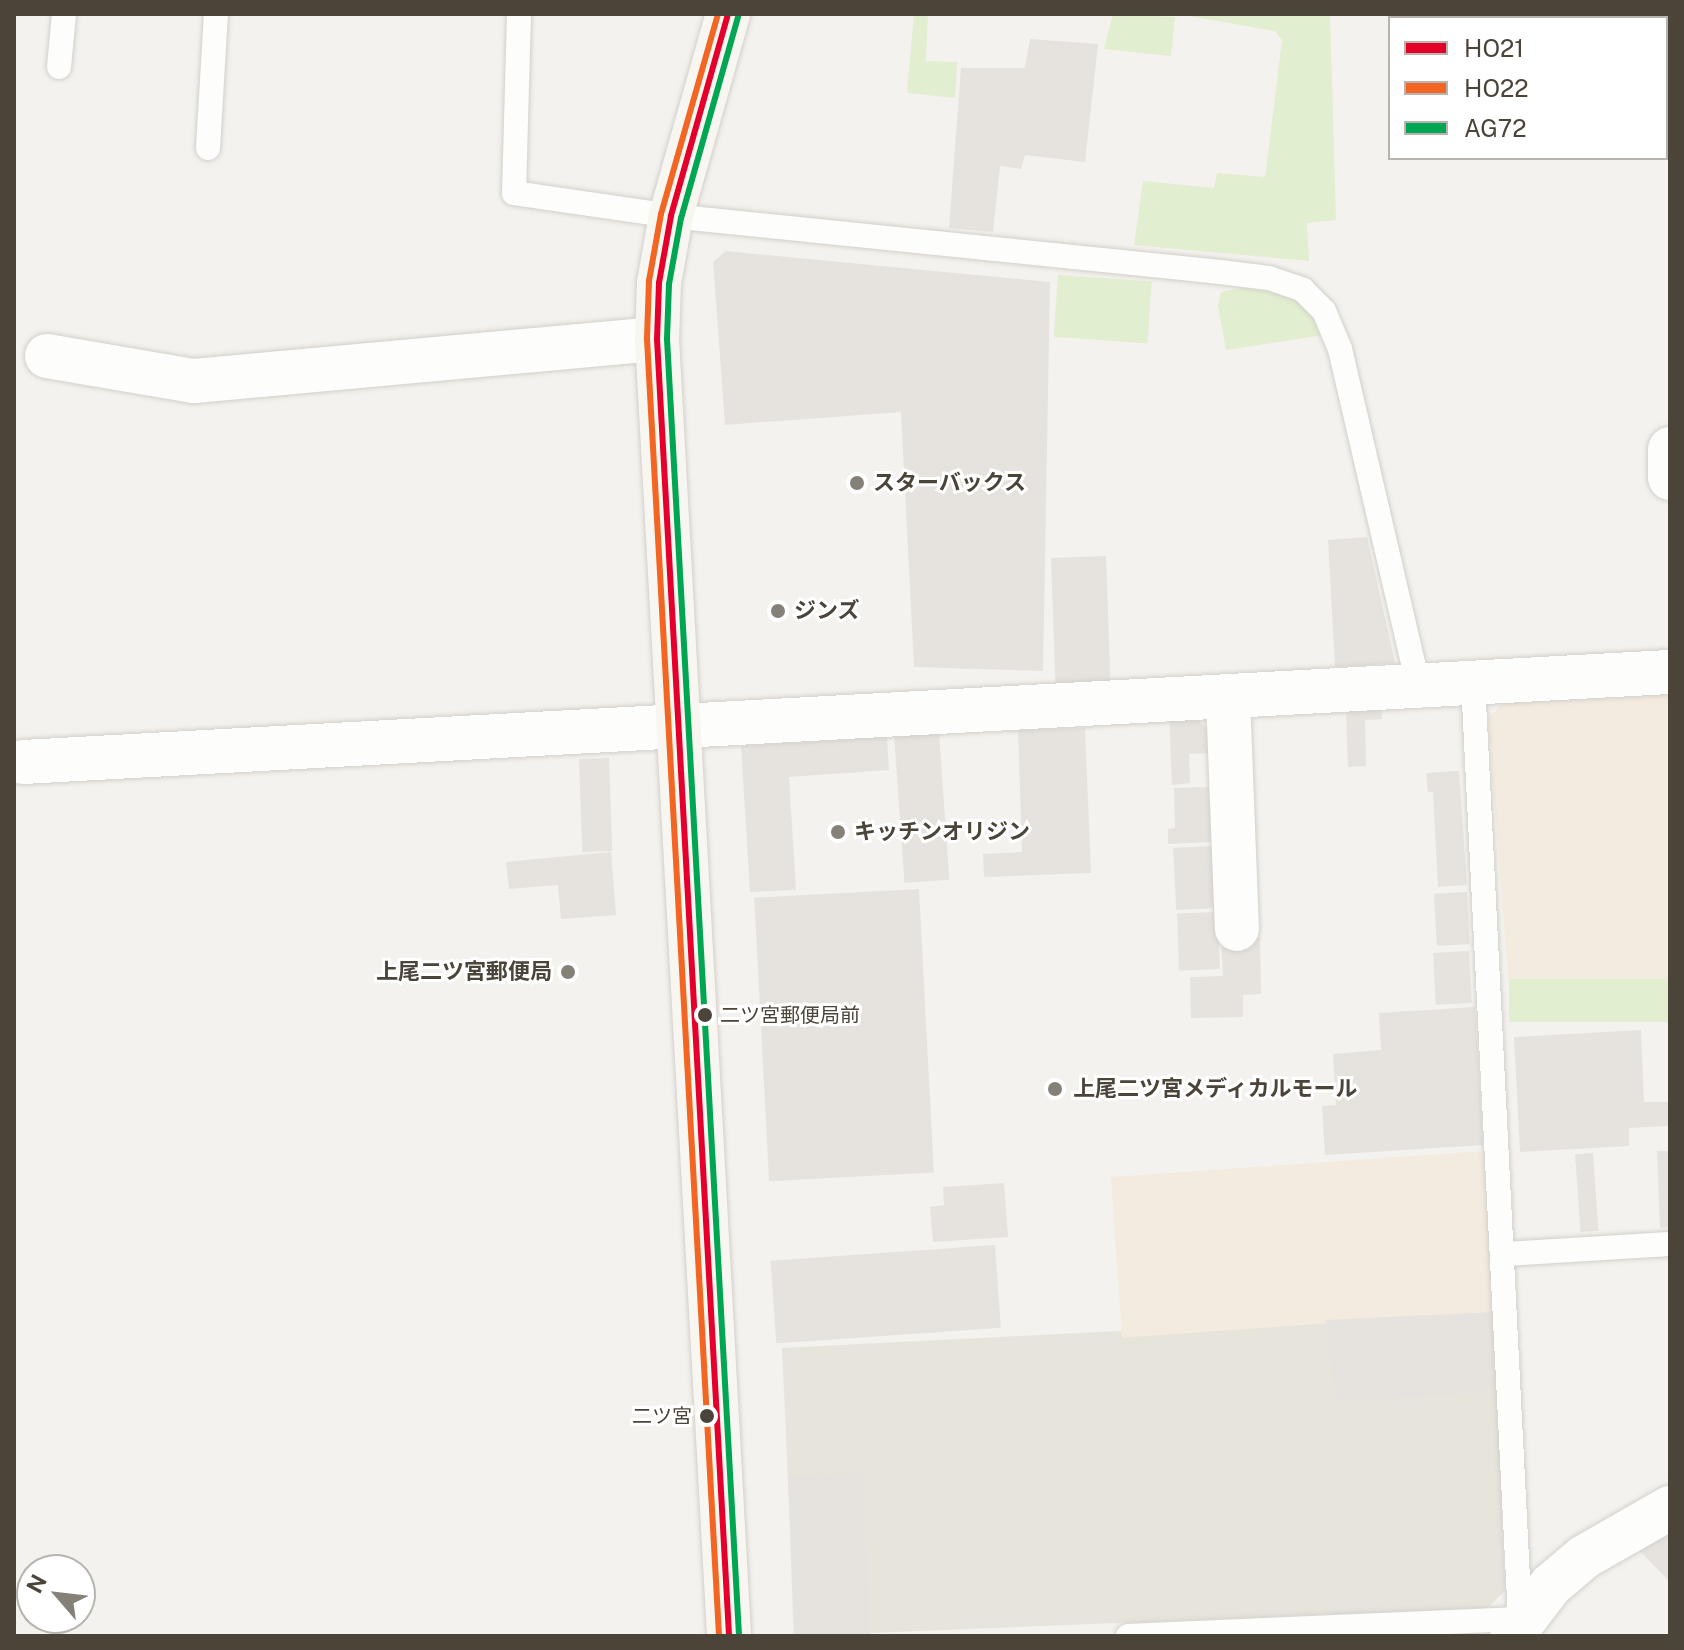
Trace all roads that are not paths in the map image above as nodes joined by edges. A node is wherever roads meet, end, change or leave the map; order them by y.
1 (64, 14) edge
2 (216, 14) edge
3 (519, 14) edge
4 (728, 14) edge
5 (59, 67) dead end
6 (208, 148) dead end
7 (671, 216) junction
8 (657, 339) junction
9 (47, 356) dead end
10 (1670, 449) edge
11 (1670, 478) edge
12 (1670, 672) edge
13 (1473, 681) junction
14 (1418, 685) junction
15 (1228, 697) junction
16 (680, 726) junction
17 (18, 762) edge
18 (1237, 929) dead end
19 (1670, 1244) edge
20 (1505, 1254) junction
21 (1670, 1508) edge
22 (1523, 1630) edge
23 (729, 1636) edge
24 (1128, 1636) edge
25 (1134, 1636) edge

1 - 5 lane
2 - 6 lane
3 - 7 lane
4 - 7 main road
7 - 8 main road
7 - 14 lane
8 - 9 street
8 - 16 main road
10 - 11 street
12 - 13 street
13 - 14 street
13 - 20 lane
14 - 15 street
15 - 16 street
15 - 18 street
16 - 17 street
16 - 23 main road
19 - 20 lane
20 - 22 lane
21 - 22 street
22 - 25 lane
24 - 25 lane

